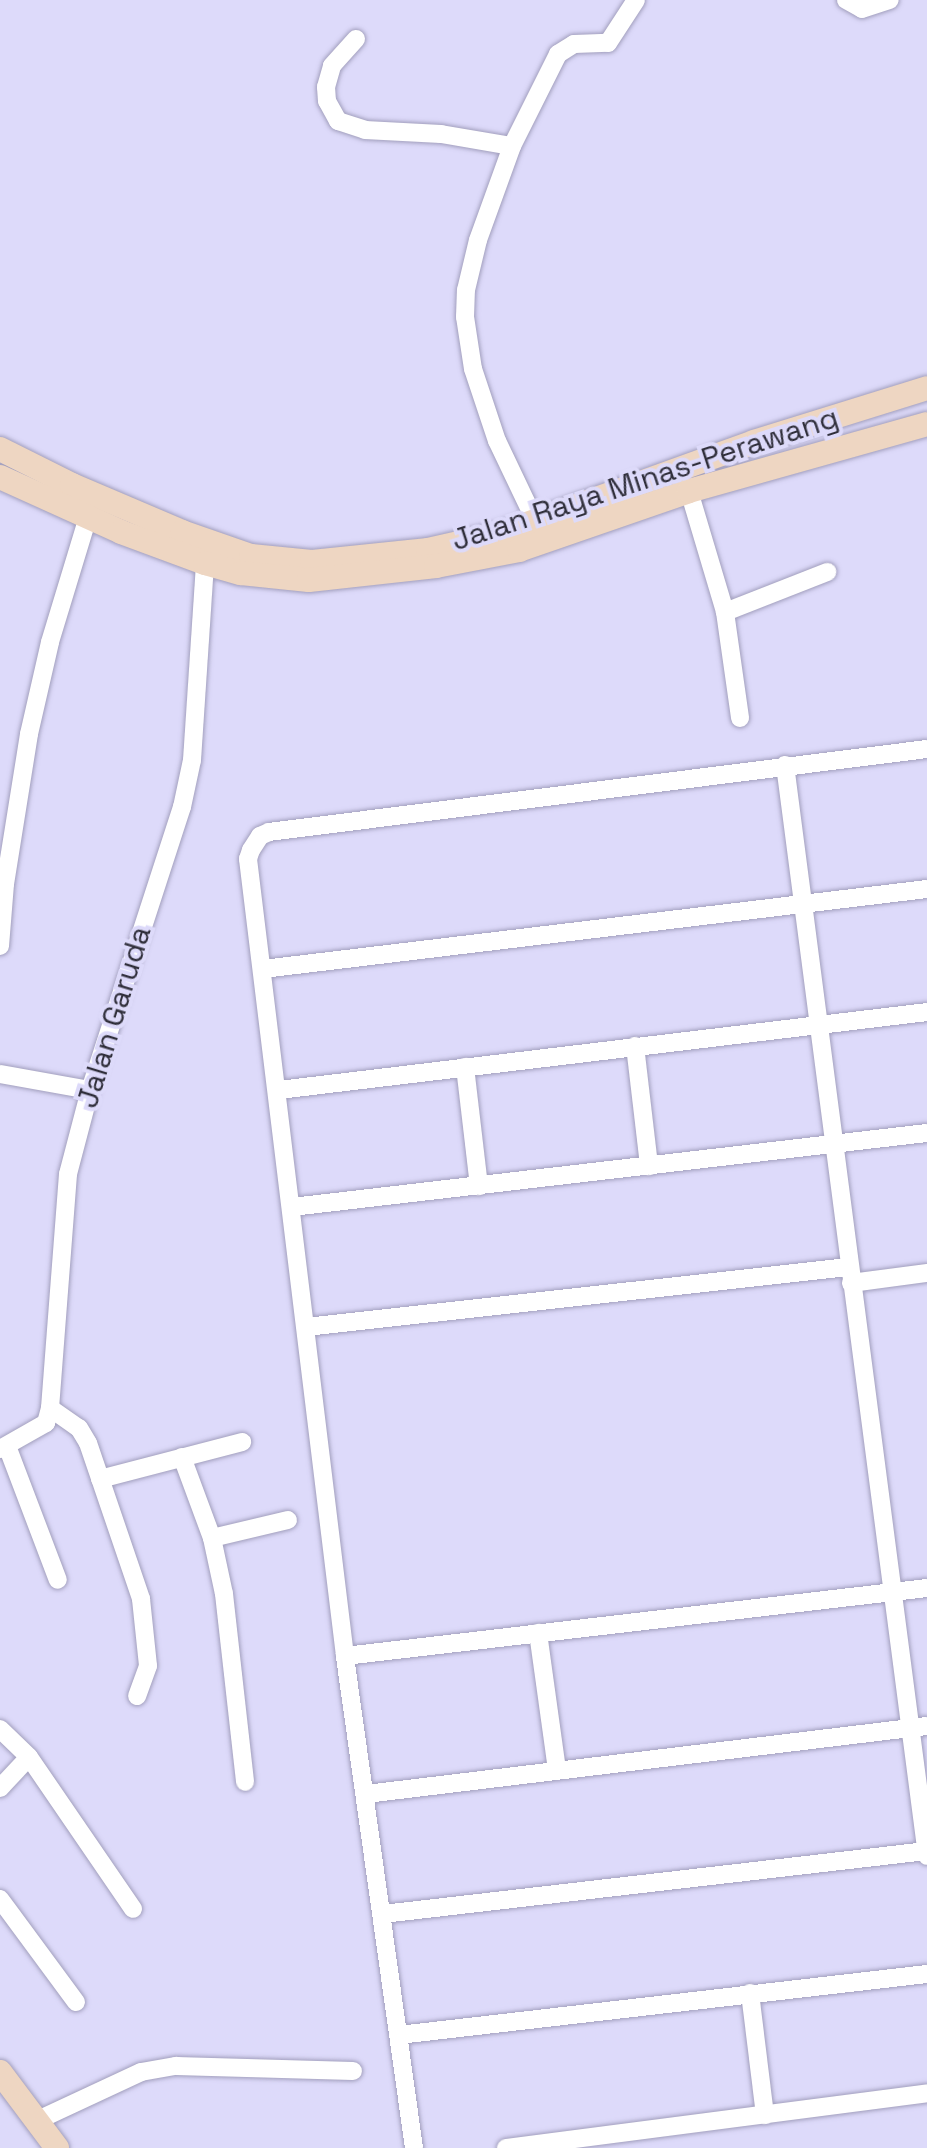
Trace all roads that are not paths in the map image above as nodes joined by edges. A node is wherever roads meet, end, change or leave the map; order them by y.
1 (636, 0) edge
2 (846, 0) edge
3 (890, 0) edge
4 (356, 39) dead end
5 (512, 146) junction
6 (927, 388) edge
7 (927, 424) edge
8 (0, 449) edge
9 (0, 477) edge
10 (689, 491) junction
11 (88, 517) junction
12 (540, 531) junction
13 (205, 563) junction
14 (827, 572) dead end
15 (725, 612) junction
16 (740, 718) dead end
17 (927, 749) edge
18 (785, 765) junction
19 (927, 889) edge
20 (804, 903) junction
21 (0, 946) edge
22 (263, 969) junction
23 (927, 1012) edge
24 (821, 1024) junction
25 (635, 1046) junction
26 (465, 1067) junction
27 (0, 1074) edge
28 (90, 1090) junction
29 (279, 1090) junction
30 (927, 1133) edge
31 (835, 1144) junction
32 (649, 1166) junction
33 (479, 1186) junction
34 (292, 1207) junction
35 (927, 1273) edge
36 (850, 1275) junction
37 (306, 1327) junction
38 (50, 1408) junction
39 (242, 1442) dead end
40 (4, 1448) edge
41 (182, 1457) junction
42 (100, 1479) junction
43 (288, 1520) dead end
44 (212, 1538) junction
45 (58, 1580) dead end
46 (927, 1588) edge
47 (894, 1592) junction
48 (538, 1633) junction
49 (345, 1656) junction
50 (137, 1696) dead end
51 (919, 1727) edge
52 (0, 1729) edge
53 (29, 1757) junction
54 (557, 1770) junction
55 (245, 1782) dead end
56 (0, 1788) edge
57 (366, 1794) junction
58 (927, 1852) edge
59 (0, 1899) edge
60 (133, 1909) dead end
61 (383, 1914) junction
62 (927, 1974) edge
63 (750, 1993) junction
64 (76, 2002) dead end
65 (399, 2035) junction
66 (353, 2071) dead end
67 (0, 2072) edge
68 (927, 2093) edge
69 (765, 2115) junction
70 (36, 2121) junction
71 (57, 2148) edge
72 (414, 2148) edge
73 (506, 2148) edge

1 - 5 street
2 - 3 street
4 - 5 street
5 - 12 street
6 - 12 main road, Jalan Raya Minas-Perawang
7 - 10 main road, Jalan Raya Minas-Perawang
8 - 12 main road, Jalan Raya Minas-Perawang
9 - 11 main road, Jalan Raya Minas-Perawang
10 - 12 main road, Jalan Raya Minas-Perawang
10 - 15 street
11 - 13 main road, Jalan Raya Minas-Perawang
11 - 21 street
12 - 13 main road, Jalan Raya Minas-Perawang
13 - 28 street, Jalan Garuda
14 - 15 street
15 - 16 street
17 - 18 street
18 - 20 street
18 - 22 street
19 - 20 street
20 - 22 street
20 - 24 street
22 - 29 street
23 - 24 street
24 - 25 street
24 - 31 street
25 - 26 street
25 - 32 street
26 - 29 street
26 - 33 street
27 - 28 street
28 - 38 street, Jalan Garuda
29 - 34 street
30 - 31 street
31 - 32 street
31 - 36 street
32 - 33 street
33 - 34 street
34 - 37 street
35 - 36 street
36 - 37 street
36 - 47 street
37 - 49 street
38 - 40 street
38 - 42 street
39 - 41 street
40 - 45 street
41 - 42 street
41 - 44 street
42 - 50 street
43 - 44 street
44 - 55 street
46 - 47 street
47 - 48 street
47 - 51 street
48 - 49 street
48 - 54 street
49 - 57 street
51 - 54 street
51 - 58 street
52 - 53 street
53 - 56 street
53 - 60 street
54 - 57 street
57 - 61 street
58 - 61 street
59 - 64 street
61 - 65 street
62 - 63 street
63 - 65 street
63 - 69 street
65 - 72 street
66 - 70 street
67 - 70 main road
68 - 69 street
69 - 73 street
70 - 71 main road

